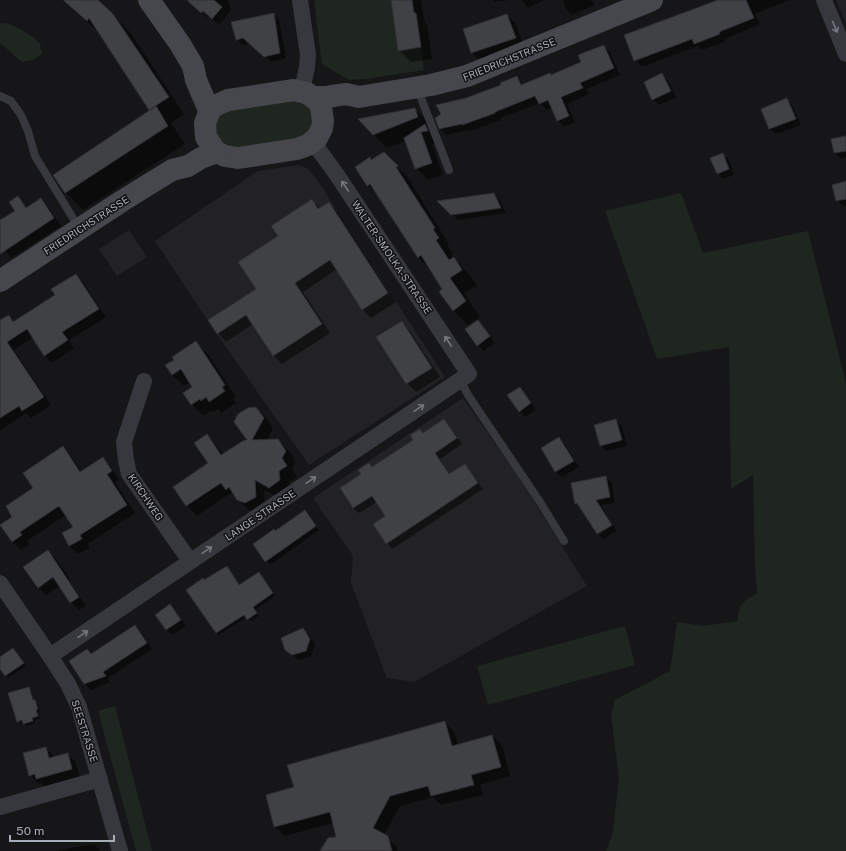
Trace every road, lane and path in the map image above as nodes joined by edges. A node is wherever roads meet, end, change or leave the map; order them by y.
1 (149, 0) edge
2 (300, 0) edge
3 (652, 0) edge
4 (824, 0) edge
5 (846, 54) edge
6 (193, 66) junction
7 (419, 87) junction
8 (308, 94) junction
9 (0, 96) edge
10 (359, 97) junction
11 (229, 99) junction
12 (323, 120) junction
13 (206, 122) junction
14 (313, 142) junction
15 (217, 152) junction
16 (172, 170) junction
17 (449, 170) dead end
18 (80, 228) junction
19 (0, 282) edge
20 (465, 377) junction
21 (144, 381) dead end
22 (564, 541) dead end
23 (190, 561) junction
24 (0, 583) edge
25 (50, 656) junction
26 (100, 779) junction
27 (0, 807) edge
28 (120, 851) edge

1 - 6 main road
2 - 8 street
3 - 7 main road, FRIEDRICHSTRASSE
4 -> 5 street
6 - 11 main road
6 - 13 main road
7 - 10 main road, FRIEDRICHSTRASSE
7 - 17 lane
8 - 10 main road, FRIEDRICHSTRASSE
8 - 11 main road, FRIEDRICHSTRASSE
8 - 12 main road
9 - 18 lane
10 - 12 main road, FRIEDRICHSTRASSE
11 - 13 main road, FRIEDRICHSTRASSE
12 - 14 main road
13 - 15 main road
13 - 16 main road, FRIEDRICHSTRASSE
14 - 15 main road
20 -> 14 street, WALTER-SMOLKA-STRASSE
15 - 16 main road, FRIEDRICHSTRASSE
16 - 18 main road, FRIEDRICHSTRASSE
18 - 19 main road, FRIEDRICHSTRASSE
20 - 22 lane, WALTER-SMOLKA-STRASSE
23 -> 20 street, LANGE STRASSE
21 - 23 street, KIRCHWEG
25 -> 23 street, LANGE STRASSE
24 - 25 street, SEESTRASSE
25 - 26 street, SEESTRASSE
26 - 27 street
26 - 28 street, SEESTRASSE

